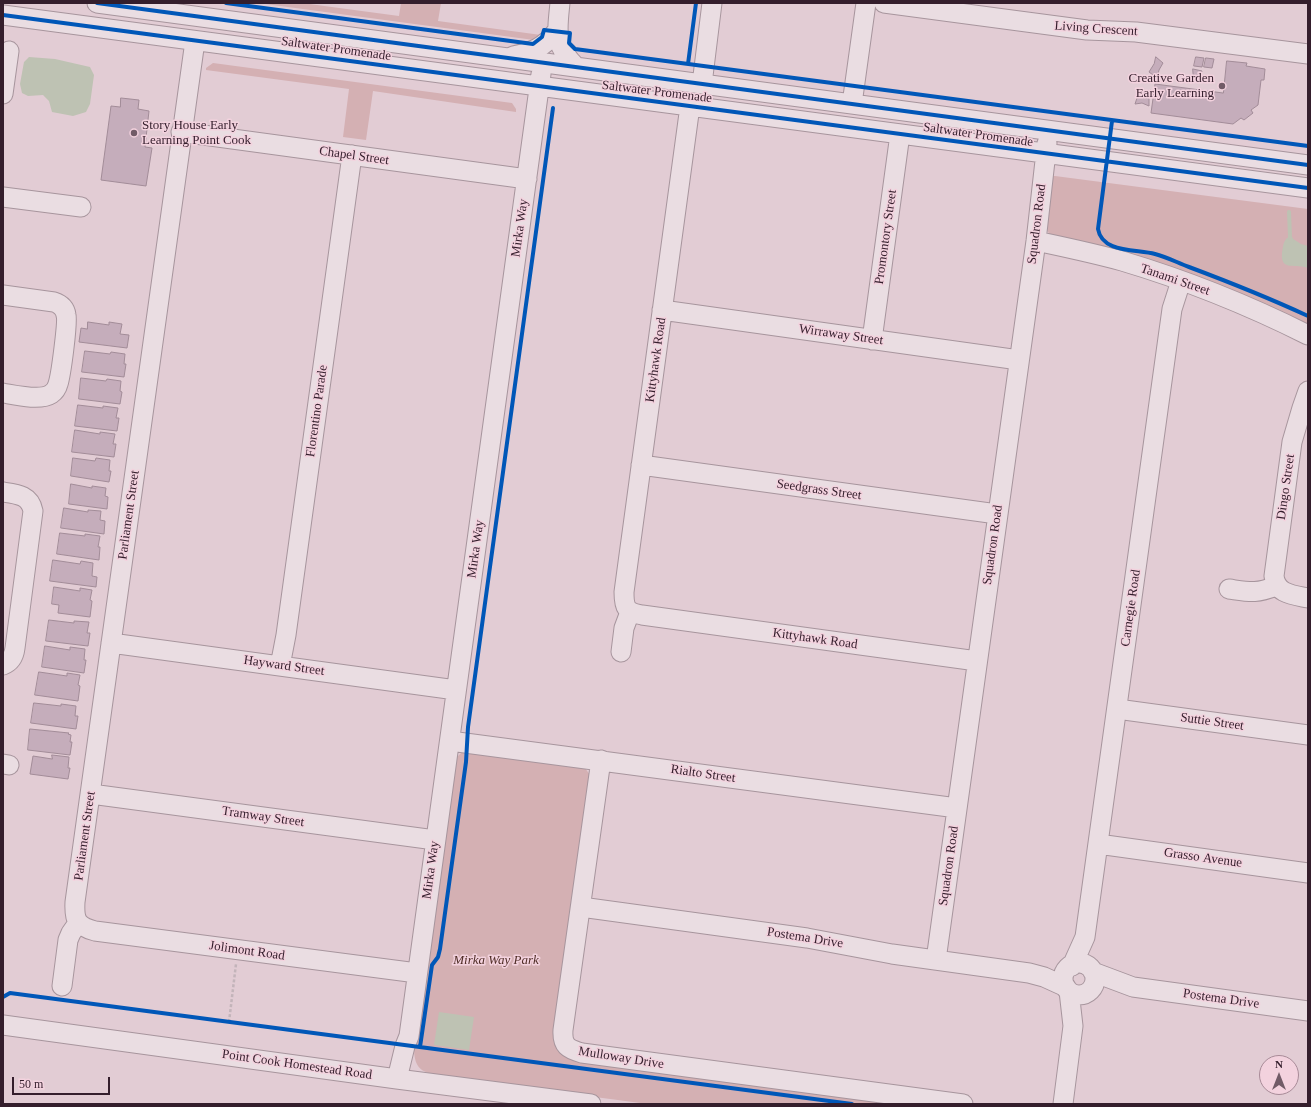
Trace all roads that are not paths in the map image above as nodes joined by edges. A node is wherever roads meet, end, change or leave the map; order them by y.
1 (97, 3) edge
2 (560, 3) edge
3 (712, 3) edge
4 (866, 3) edge
5 (884, 3) edge
6 (139, 6) edge
7 (3, 15) edge
8 (557, 31) junction
9 (136, 32) junction
10 (194, 41) junction
11 (9, 51) dead end
12 (1308, 54) edge
13 (506, 58) junction
14 (543, 63) junction
15 (576, 67) junction
16 (702, 84) junction
17 (539, 87) junction
18 (3, 94) edge
19 (852, 104) junction
20 (690, 106) junction
21 (1049, 130) junction
22 (182, 132) junction
23 (900, 134) junction
24 (1046, 154) junction
25 (352, 155) junction
26 (1308, 165) edge
27 (527, 179) junction
28 (1304, 184) edge
29 (3, 197) edge
30 (81, 207) dead end
31 (1036, 241) junction
32 (1181, 281) junction
33 (3, 295) edge
34 (662, 310) junction
35 (1308, 335) edge
36 (872, 340) junction
37 (1019, 360) junction
38 (1308, 391) edge
39 (3, 393) edge
40 (641, 465) junction
41 (3, 492) edge
42 (997, 514) junction
43 (1276, 586) junction
44 (1229, 589) dead end
45 (1308, 598) edge
46 (630, 612) junction
47 (111, 643) junction
48 (621, 652) dead end
49 (977, 661) junction
50 (3, 665) edge
51 (280, 666) junction
52 (456, 690) junction
53 (1117, 709) junction
54 (1308, 735) edge
55 (450, 741) junction
56 (601, 760) junction
57 (90, 794) junction
58 (957, 808) junction
59 (435, 840) junction
60 (1098, 844) junction
61 (1308, 873) edge
62 (581, 907) junction
63 (78, 923) junction
64 (936, 960) junction
65 (417, 973) junction
66 (1079, 979) junction
67 (62, 986) dead end
68 (1308, 1011) edge
69 (3, 1025) edge
70 (403, 1079) junction
71 (591, 1104) edge
72 (963, 1104) edge
73 (1063, 1104) edge

1 - 6 street, Saltwater Promenade
2 - 8 street
3 - 16 street
4 - 19 street
5 - 12 street, Living Crescent
6 - 9 street
6 - 13 street, Saltwater Promenade
7 - 9 street, Saltwater Promenade
8 - 13 street
8 - 15 street
9 - 10 street, Saltwater Promenade
10 - 17 street, Saltwater Promenade
10 - 22 street, Parliament Street
11 - 18 street
13 - 14 street, Saltwater Promenade
14 - 15 street, Saltwater Promenade
14 - 17 street, Mirka Way
15 - 16 street, Saltwater Promenade
16 - 19 street, Saltwater Promenade
17 - 20 street, Saltwater Promenade
17 - 27 street, Mirka Way
19 - 21 street, Saltwater Promenade
20 - 23 street, Saltwater Promenade
20 - 34 street, Kittyhawk Road
21 - 24 street, Squadron Road
21 - 26 street, Saltwater Promenade
22 - 25 street, Chapel Street
22 - 47 street, Parliament Street
23 - 24 street, Saltwater Promenade
23 - 36 street, Promontory Street
24 - 28 street, Saltwater Promenade
24 - 31 street, Squadron Road
25 - 27 street, Chapel Street
25 - 51 street, Florentino Parade
27 - 52 street, Mirka Way
29 - 30 street
31 - 32 street, Tanami Street
31 - 37 street, Squadron Road
32 - 35 street, Tanami Street
32 - 53 street, Carnegie Road
33 - 39 street
34 - 36 street, Wirraway Street
34 - 40 street, Kittyhawk Road
36 - 37 street, Wirraway Street
37 - 42 street, Squadron Road
38 - 43 street, Dingo Street
40 - 42 street, Seedgrass Street
40 - 46 street, Kittyhawk Road
41 - 50 street
42 - 49 street, Squadron Road
43 - 44 street
43 - 45 street
46 - 48 street
46 - 49 street, Kittyhawk Road
47 - 51 street, Hayward Street
47 - 57 street, Parliament Street
49 - 58 street, Squadron Road
51 - 52 street, Hayward Street
52 - 55 street, Mirka Way
53 - 54 street, Suttie Street
53 - 60 street, Carnegie Road
55 - 56 street, Rialto Street
55 - 59 street, Mirka Way
56 - 58 street, Rialto Street
56 - 62 street, Mulloway Drive
57 - 59 street, Tramway Street
57 - 63 street, Parliament Street
58 - 64 street, Squadron Road
59 - 65 street, Mirka Way
60 - 61 street, Grasso Avenue
60 - 66 street, Carnegie Road
62 - 64 street, Postema Drive
62 - 72 street, Mulloway Drive
63 - 65 street, Jolimont Road
63 - 67 street
64 - 66 street, Postema Drive
65 - 70 street, Mirka Way
66 - 68 street, Postema Drive
66 - 73 street, Carnegie Road
69 - 70 street, Point Cook Homestead Road
70 - 71 street, Point Cook Homestead Road

